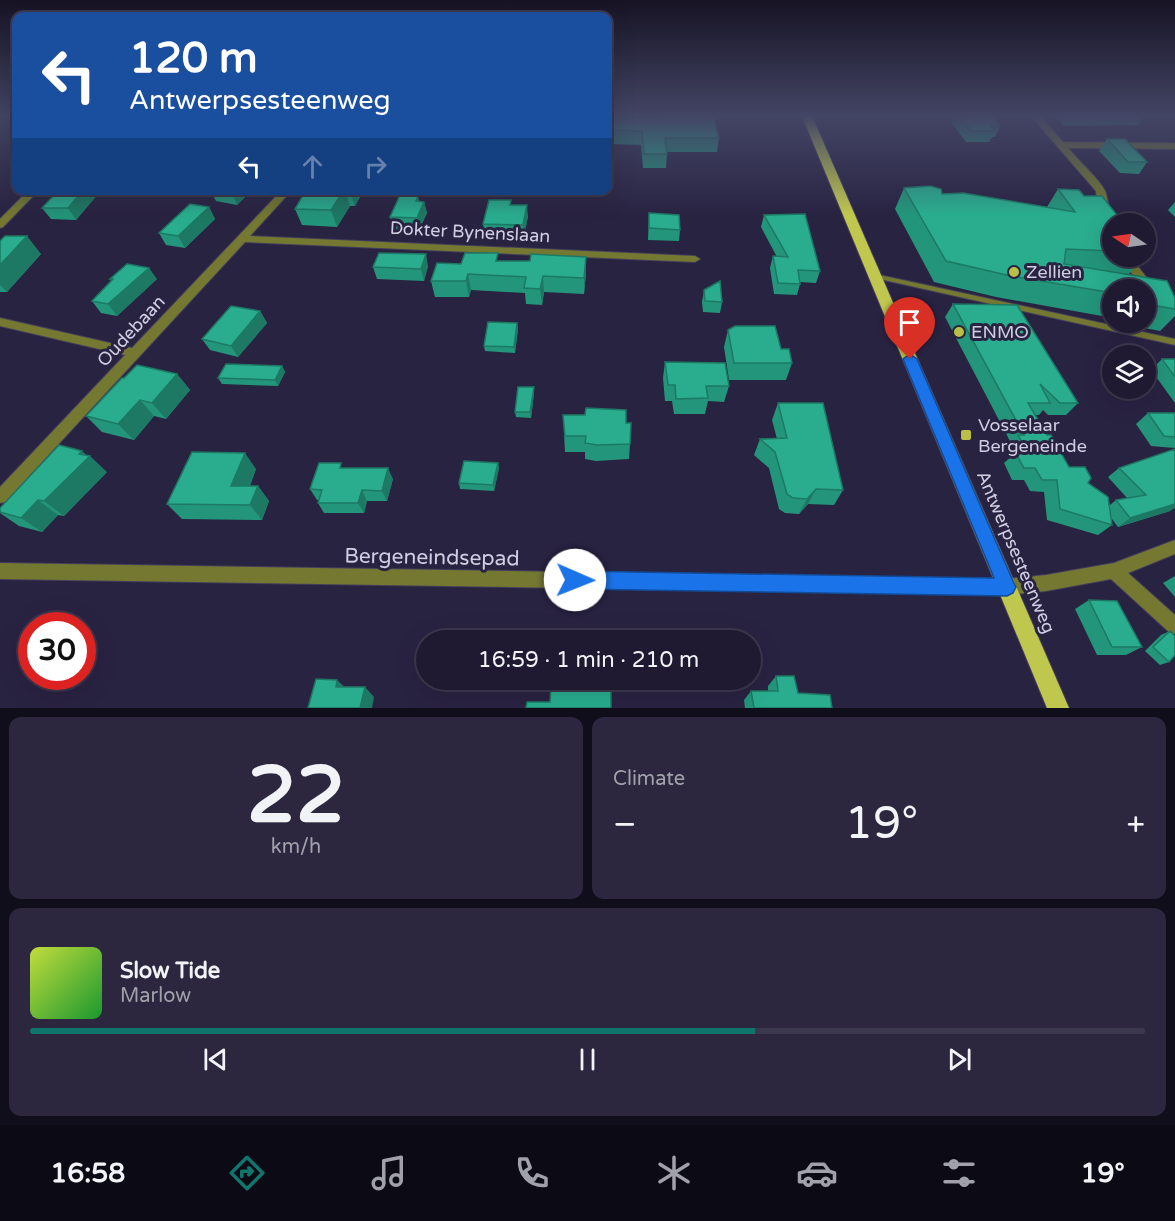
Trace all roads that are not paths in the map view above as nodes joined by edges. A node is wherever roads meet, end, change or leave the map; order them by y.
1 (821, 149) edge
2 (1065, 149) edge
3 (30, 195) edge
4 (283, 195) edge
5 (1104, 213) edge
6 (0, 225) edge
7 (243, 238) junction
8 (695, 259) dead end
9 (1132, 267) edge
10 (875, 276) junction
11 (1142, 279) edge
12 (0, 322) edge
13 (1175, 342) edge
14 (135, 353) junction
15 (0, 497) edge
16 (1175, 548) edge
17 (0, 571) edge
18 (1114, 571) junction
19 (1007, 587) junction
20 (1175, 626) edge
21 (1058, 708) edge

1 - 10 main road, Antwerpsesteenweg
2 - 5 street
3 - 6 street
4 - 7 street, Oudebaan
7 - 8 street, Dokter Bynenslaan
7 - 14 street, Oudebaan
9 - 11 street
10 - 13 lane
10 - 19 main road, Antwerpsesteenweg
12 - 14 street
14 - 15 street, Oudebaan
16 - 18 street, Bergeneindsepad
17 - 19 street, Bergeneindsepad
18 - 19 street, Bergeneindsepad
18 - 20 street
19 - 21 main road, Antwerpsesteenweg

